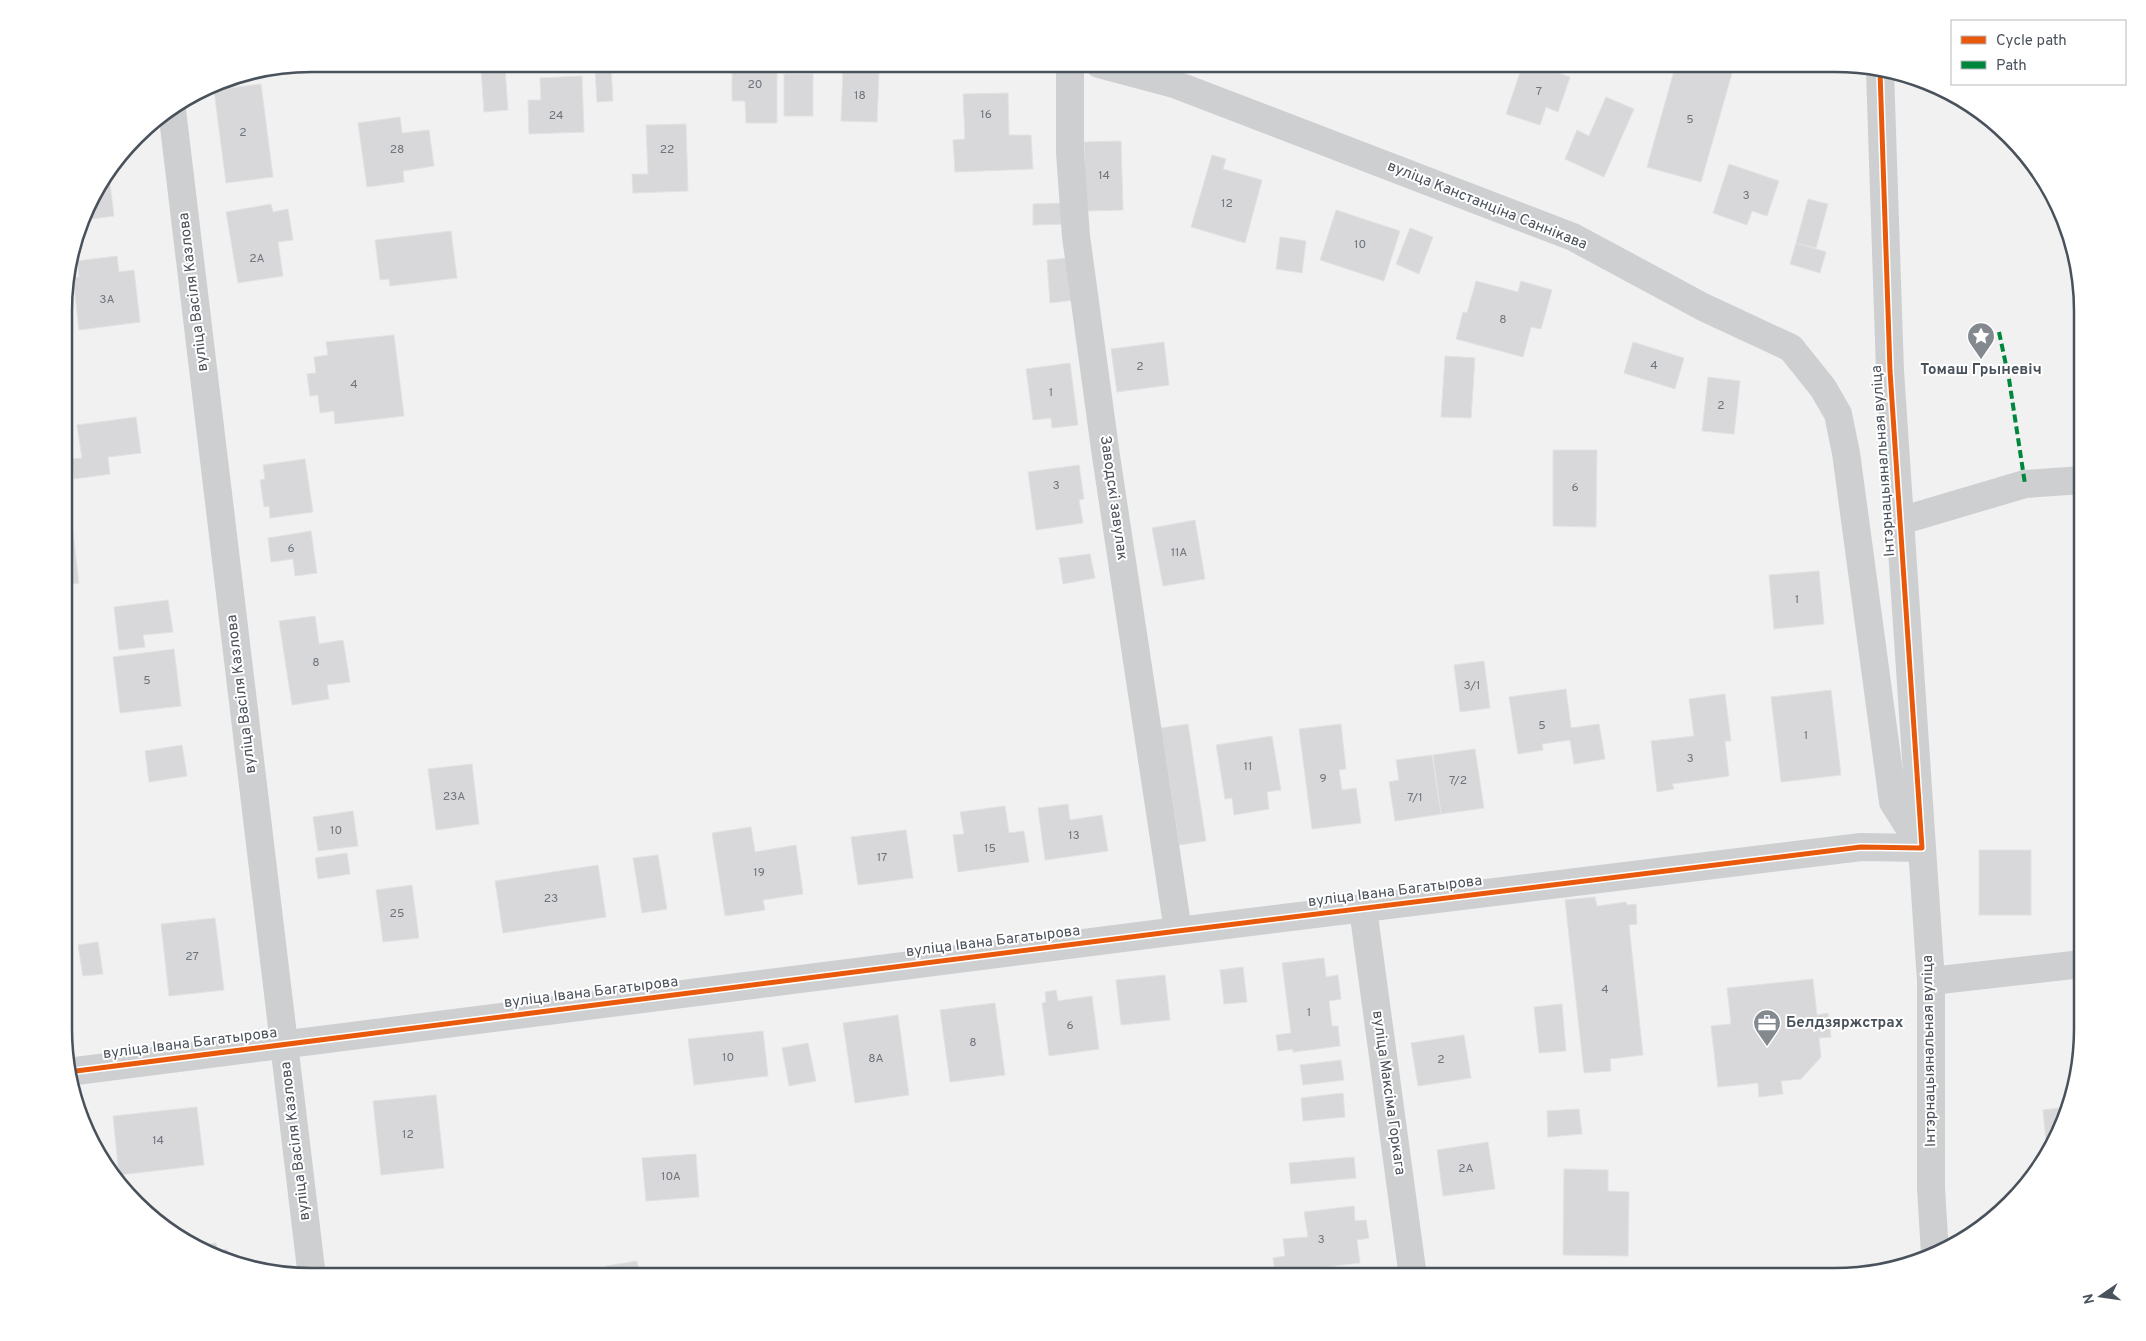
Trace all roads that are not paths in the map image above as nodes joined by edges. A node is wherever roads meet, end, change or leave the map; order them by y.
1 (1070, 72) edge
2 (1160, 72) edge
3 (1175, 74) edge
4 (1880, 77) edge
5 (173, 117) edge
6 (2074, 480) edge
7 (1900, 521) junction
8 (1856, 529) joint
9 (1922, 848) junction
10 (1363, 909) junction
11 (1178, 931) junction
12 (2074, 965) edge
13 (1931, 981) junction
14 (285, 1045) junction
15 (76, 1071) edge
16 (1935, 1246) edge
17 (311, 1268) edge
18 (1412, 1268) edge

1 - 11 street, Заводскі завулак
2 - 3 street, вуліца Канстанціна Саннікава
3 - 8 street, вуліца Канстанціна Саннікава
4 - 7 street, Інтэрнацыянальная вуліца
5 - 14 street, вуліца Васіля Казлова
6 - 7 street
7 - 9 street, Інтэрнацыянальная вуліца
8 - 9 street, Інтэрнацыянальная вуліца
9 - 10 street, вуліца Івана Багатырова
9 - 13 street, Інтэрнацыянальная вуліца
10 - 11 street, вуліца Івана Багатырова
10 - 18 street, вуліца Максіма Горкага
11 - 14 street, вуліца Івана Багатырова
12 - 13 street
13 - 16 street, Інтэрнацыянальная вуліца
14 - 15 street, вуліца Івана Багатырова
14 - 17 street, вуліца Васіля Казлова

